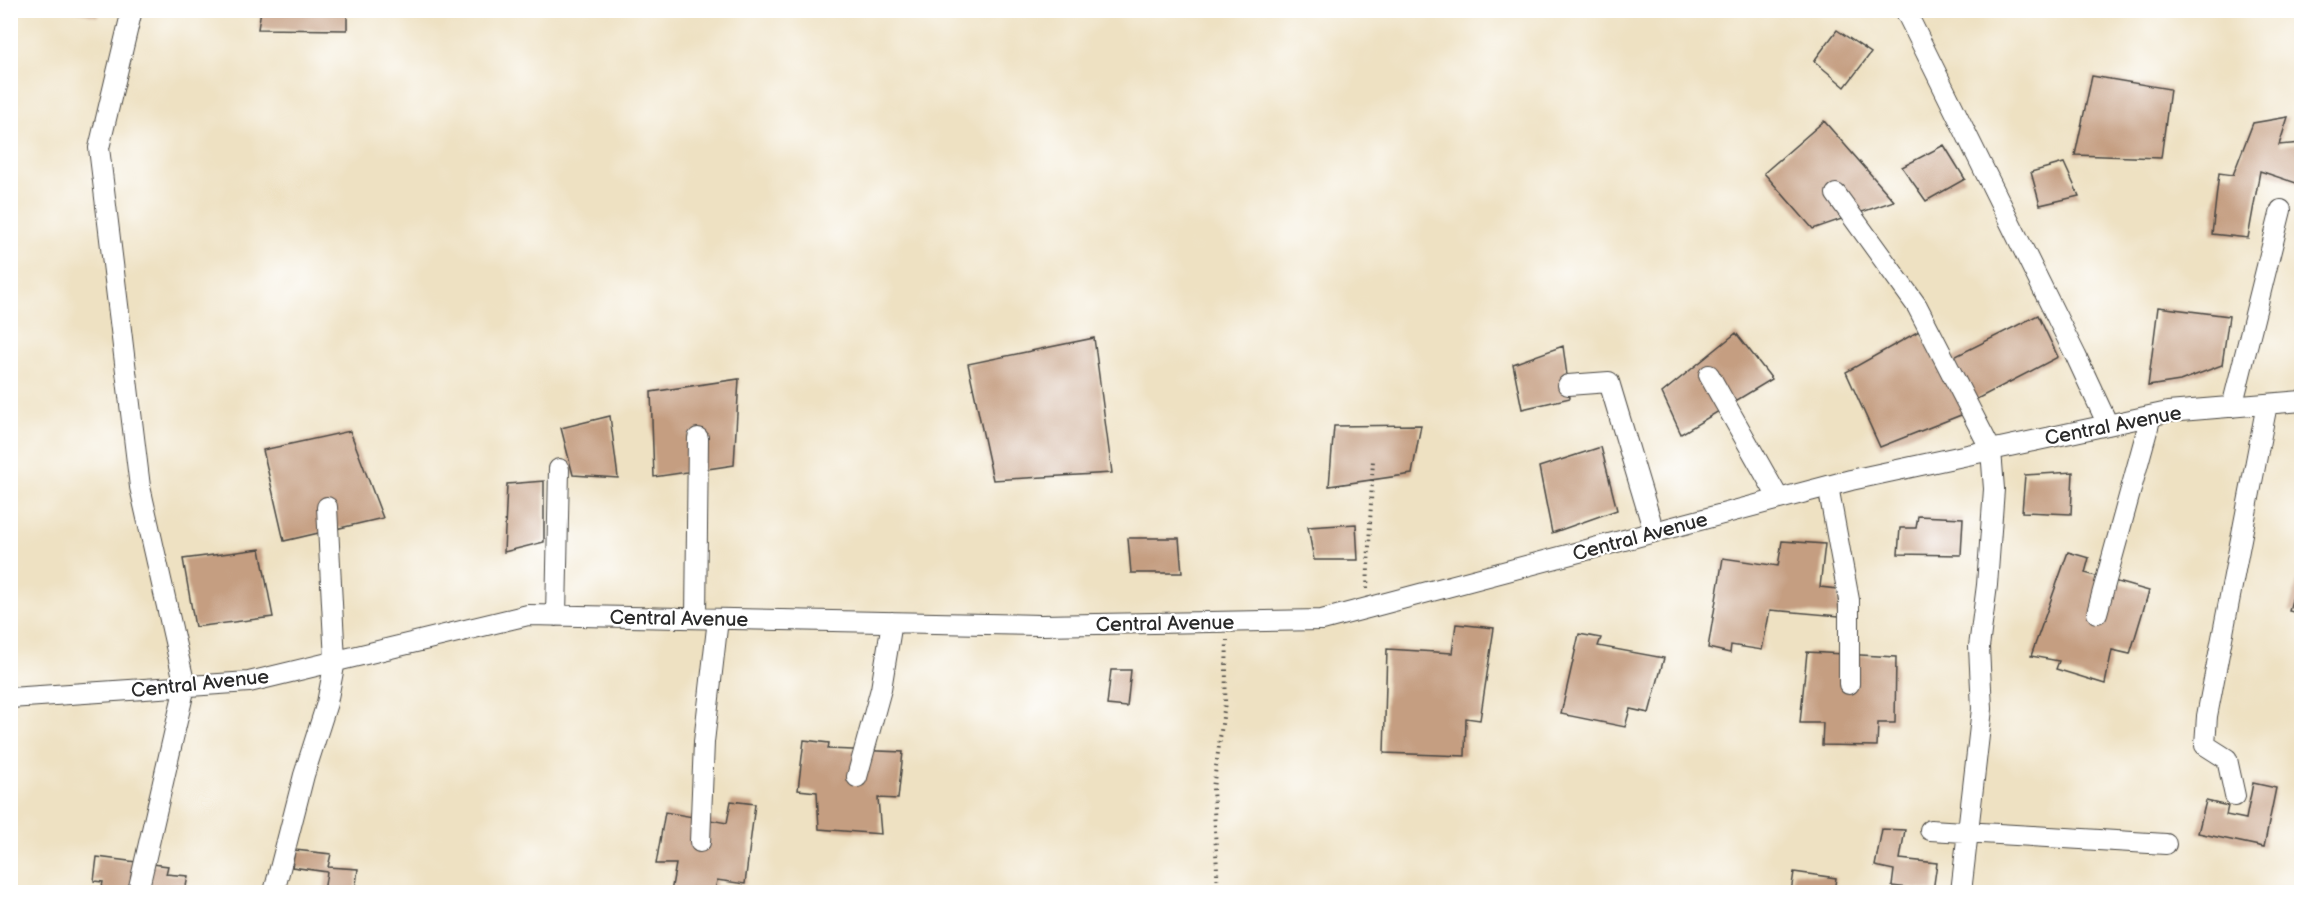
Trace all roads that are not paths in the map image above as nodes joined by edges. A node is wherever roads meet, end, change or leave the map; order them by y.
1 (132, 10) edge
2 (1905, 10) edge
3 (1836, 194) dead end
4 (2281, 210) dead end
5 (1710, 375) dead end
6 (1568, 385) dead end
7 (2301, 401) edge
8 (2267, 404) junction
9 (2232, 407) junction
10 (2151, 416) junction
11 (2108, 425) junction
12 (698, 438) dead end
13 (1991, 450) junction
14 (560, 469) dead end
15 (1828, 486) junction
16 (1779, 499) junction
17 (327, 507) dead end
18 (1654, 532) junction
19 (2097, 613) dead end
20 (555, 616) junction
21 (696, 618) junction
22 (718, 619) junction
23 (892, 622) junction
24 (335, 662) junction
25 (1849, 684) dead end
26 (185, 686) junction
27 (10, 698) edge
28 (857, 777) dead end
29 (2235, 796) dead end
30 (1930, 830) dead end
31 (1968, 832) junction
32 (700, 842) dead end
33 (2166, 844) dead end
34 (139, 886) dead end
35 (274, 892) edge
36 (1961, 892) edge

1 - 26 street
2 - 11 street
3 - 13 street
4 - 9 street
5 - 16 street
6 - 18 street
7 - 8 street, Central Avenue
8 - 9 street, Central Avenue
8 - 29 street
9 - 10 street, Central Avenue
10 - 11 street, Central Avenue
10 - 19 street
11 - 13 street, Central Avenue
12 - 21 street
13 - 15 street, Central Avenue
13 - 31 street
14 - 20 street
15 - 16 street, Central Avenue
15 - 25 street
16 - 18 street, Central Avenue
17 - 24 street
18 - 23 street, Central Avenue
20 - 21 street, Central Avenue
20 - 24 street, Central Avenue
21 - 22 street, Central Avenue
22 - 23 street, Central Avenue
22 - 32 street
23 - 28 street
24 - 26 street, Central Avenue
24 - 35 street
26 - 27 street, Central Avenue
26 - 34 street
30 - 31 street
31 - 33 street
31 - 36 street

